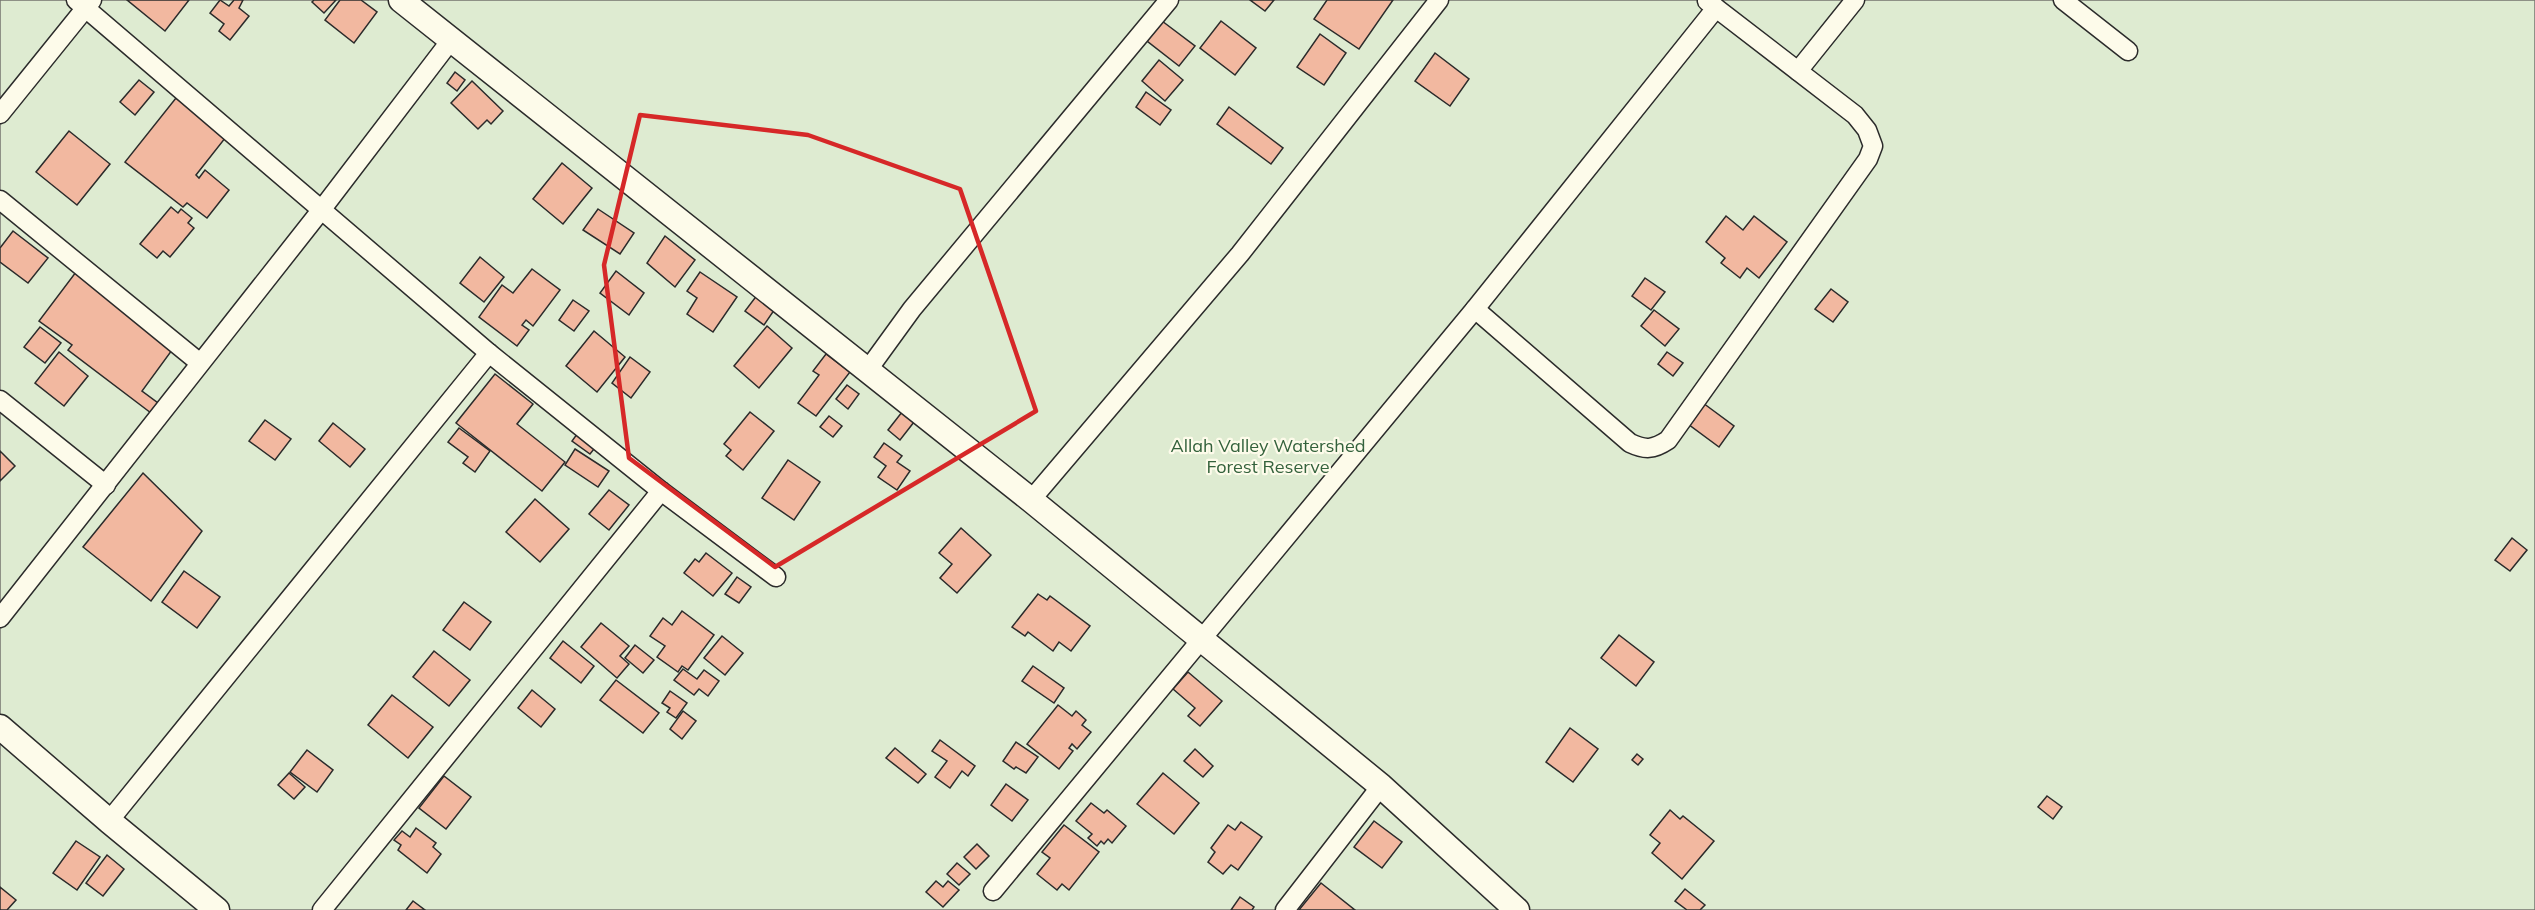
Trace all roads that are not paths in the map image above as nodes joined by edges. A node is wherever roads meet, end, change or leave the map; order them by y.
1 (401, 0) edge
2 (1169, 0) edge
3 (1439, 0) edge
4 (1855, 0) edge
5 (2063, 0) edge
6 (85, 3) edge
7 (1711, 4) edge
8 (451, 40) junction
9 (2128, 51) dead end
10 (1798, 71) junction
11 (0, 114) edge
12 (0, 200) edge
13 (322, 209) junction
14 (1475, 309) junction
15 (489, 353) junction
16 (200, 363) junction
17 (867, 371) junction
18 (0, 400) edge
19 (105, 485) junction
20 (661, 491) junction
21 (1031, 500) junction
22 (776, 577) dead end
23 (0, 618) edge
24 (1202, 639) junction
25 (0, 727) edge
26 (1381, 786) junction
27 (109, 821) junction
28 (993, 891) dead end
29 (217, 910) edge
30 (322, 910) edge
31 (1285, 910) edge
32 (1516, 910) edge

1 - 8 street
2 - 17 street
3 - 21 street
4 - 10 street
5 - 9 street
6 - 11 street
6 - 13 street
7 - 10 street
7 - 14 street
8 - 13 street
8 - 17 street
10 - 14 street
12 - 16 street
13 - 15 street
13 - 16 street
14 - 24 street
15 - 20 street
15 - 27 street
16 - 19 street
17 - 21 street
18 - 19 street
19 - 23 street
20 - 22 street
20 - 30 street
21 - 24 street
24 - 26 street
24 - 28 street
25 - 27 street
26 - 31 street
26 - 32 street
27 - 29 street

